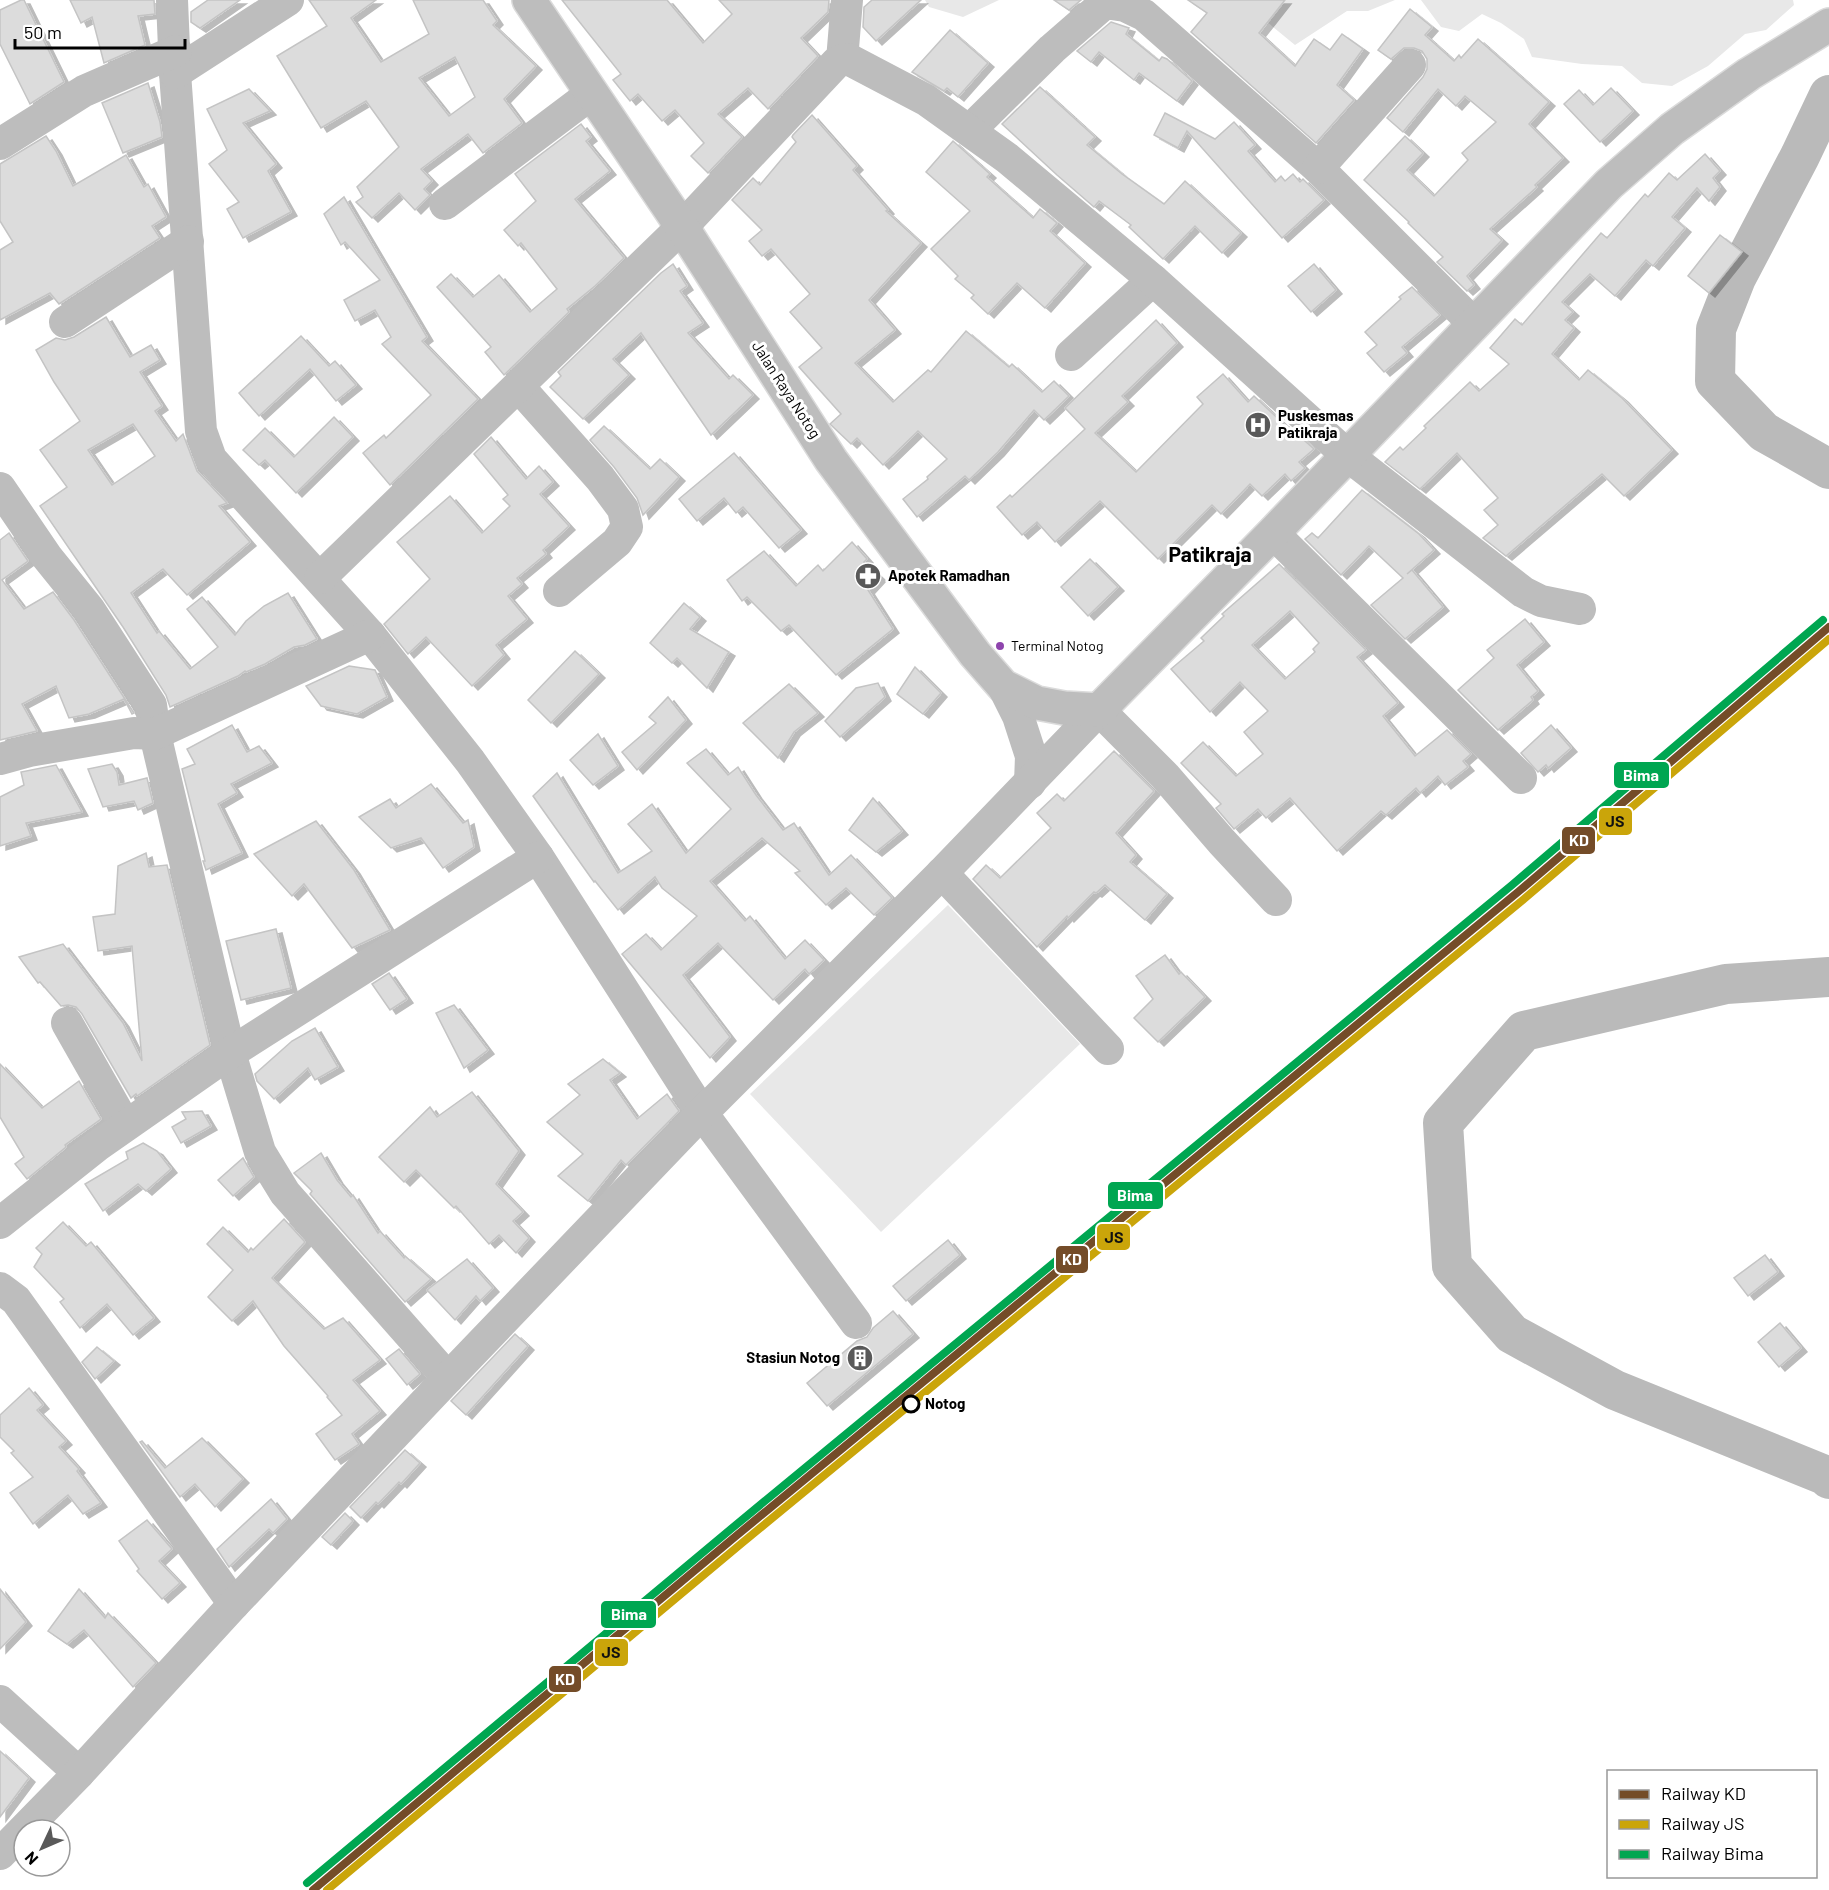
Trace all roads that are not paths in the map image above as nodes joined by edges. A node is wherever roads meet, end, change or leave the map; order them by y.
1 (172, 0) edge
2 (288, 0) edge
3 (528, 0) edge
4 (847, 0) edge
5 (1829, 25) edge
6 (842, 60) junction
7 (175, 62) junction
8 (1410, 65) dead end
9 (591, 94) junction
10 (970, 130) junction
11 (0, 144) edge
12 (1318, 168) junction
13 (445, 204) dead end
14 (682, 227) junction
15 (188, 241) junction
16 (1153, 279) junction
17 (65, 322) dead end
18 (1473, 323) junction
19 (1071, 355) dead end
20 (518, 386) junction
21 (1347, 455) junction
22 (0, 488) edge
23 (1274, 533) junction
24 (320, 578) junction
25 (559, 591) dead end
26 (1581, 609) dead end
27 (370, 635) junction
28 (1003, 686) junction
29 (1099, 710) junction
30 (155, 734) junction
31 (0, 759) edge
32 (1521, 778) dead end
33 (1030, 783) junction
34 (538, 857) junction
35 (942, 873) junction
36 (1276, 900) dead end
37 (68, 1023) dead end
38 (1108, 1049) dead end
39 (230, 1053) junction
40 (702, 1113) junction
41 (125, 1125) junction
42 (0, 1222) edge
43 (0, 1288) edge
44 (856, 1323) dead end
45 (448, 1378) junction
46 (234, 1604) junction
47 (0, 1701) edge
48 (79, 1773) junction
49 (0, 1854) edge

1 - 7 street
2 - 7 street
3 - 9 highway, Jalan Raya Notog
4 - 6 street
5 - 18 highway
6 - 10 street
6 - 14 street
7 - 11 street
7 - 15 street
8 - 12 street
9 - 13 street
9 - 14 highway, Jalan Raya Notog
10 - 12 street
10 - 16 street
12 - 18 street
14 - 20 street
14 - 28 highway, Jalan Raya Notog
15 - 17 street
15 - 24 street
16 - 19 street
16 - 21 street
18 - 21 highway
20 - 24 street
20 - 25 street
21 - 23 highway
21 - 26 street
22 - 30 street
23 - 29 highway
23 - 32 street
24 - 27 street
27 - 30 street
27 - 34 street
28 - 29 highway, Jalan Raya Notog
28 - 33 street
29 - 33 street
29 - 36 street
30 - 31 street
30 - 39 street
33 - 35 street
34 - 39 street
34 - 40 street
35 - 38 street
35 - 40 street
37 - 41 street
39 - 41 street
39 - 45 street
40 - 44 street
40 - 45 street
41 - 42 street
43 - 46 street
45 - 46 street
46 - 48 street
47 - 48 street
48 - 49 street

